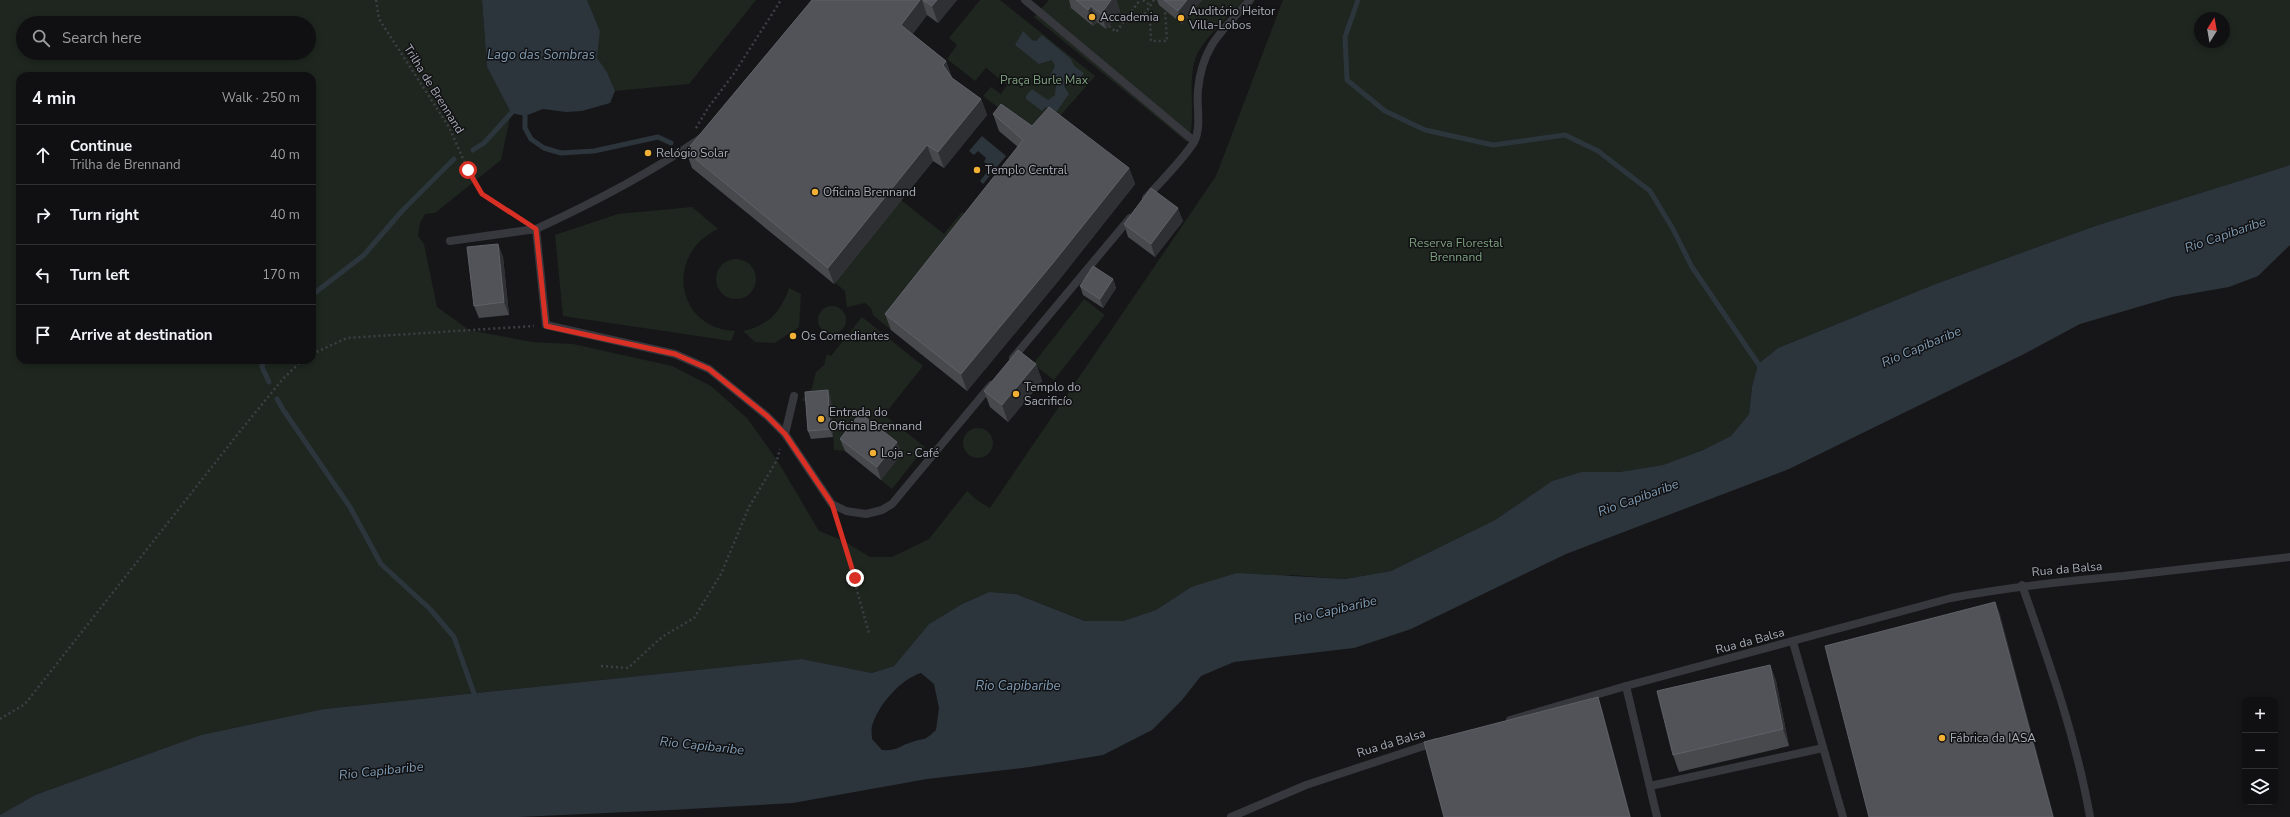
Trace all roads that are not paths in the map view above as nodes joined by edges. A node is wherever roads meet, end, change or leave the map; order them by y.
1 (1025, 0) edge
2 (1250, 0) edge
3 (706, 134) edge
4 (1194, 141) junction
5 (536, 229) junction
6 (450, 240) dead end
7 (1008, 365) edge
8 (998, 377) edge
9 (794, 396) dead end
10 (785, 434) junction
11 (2290, 557) edge
12 (2022, 585) junction
13 (1793, 642) junction
14 (1626, 686) junction
15 (1505, 722) edge
16 (1445, 740) edge
17 (1823, 748) junction
18 (1650, 786) junction
19 (1231, 817) edge
20 (1657, 817) edge
21 (1843, 817) edge
22 (2090, 817) edge

1 - 4 lane
2 - 4 lane
3 - 5 lane
4 - 7 lane
5 - 6 lane
5 - 10 lane
8 - 10 lane
9 - 10 lane
11 - 12 lane, Rua da Balsa
12 - 13 lane, Rua da Balsa
12 - 22 lane
13 - 14 lane, Rua da Balsa
13 - 17 lane
14 - 15 lane, Rua da Balsa
14 - 18 lane
16 - 19 lane, Rua da Balsa
17 - 18 lane
17 - 21 lane
18 - 20 lane

